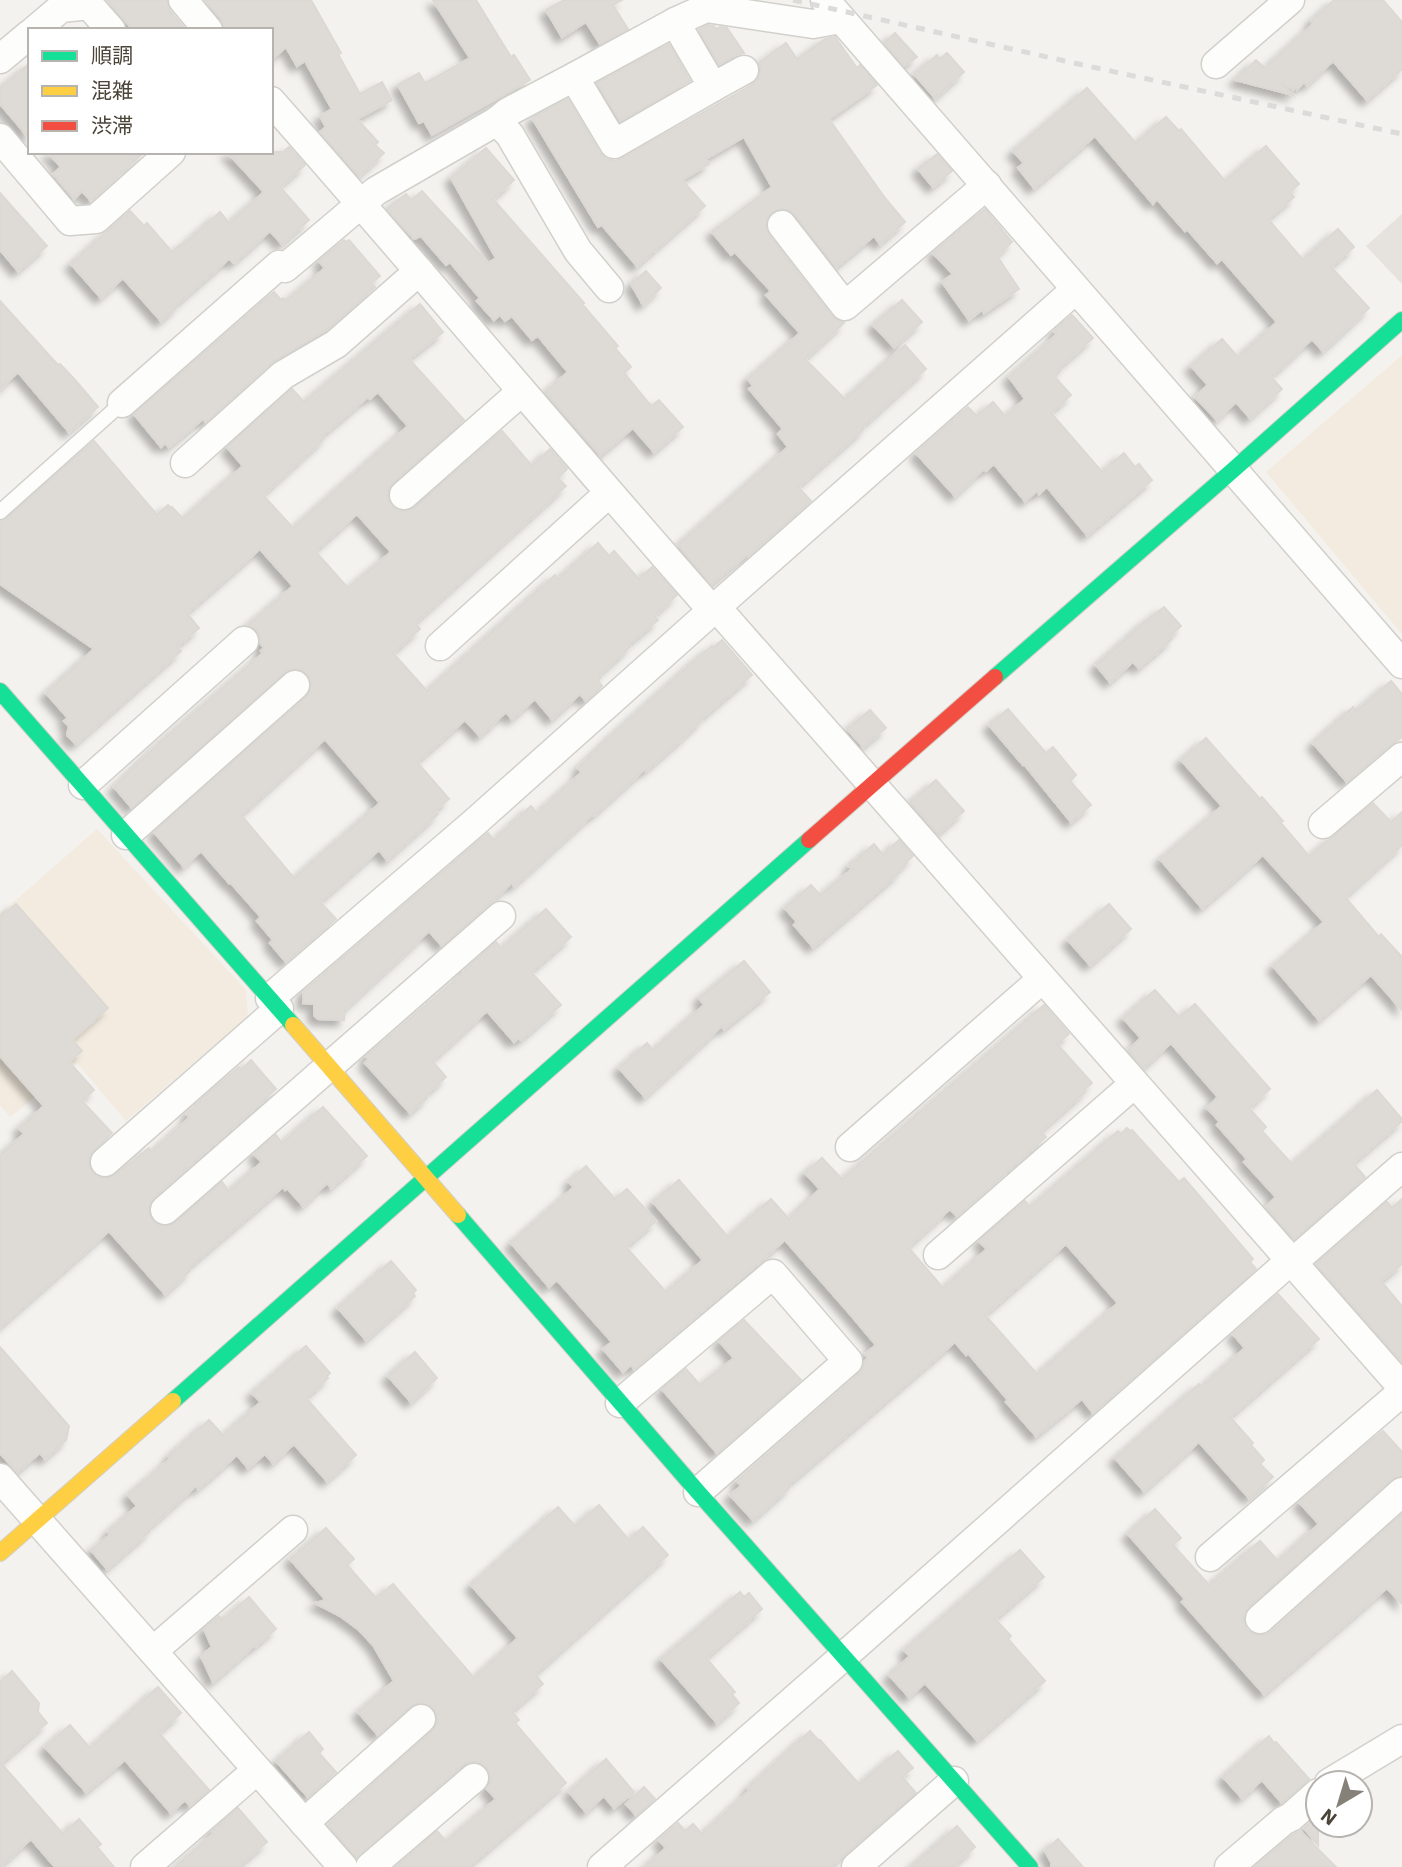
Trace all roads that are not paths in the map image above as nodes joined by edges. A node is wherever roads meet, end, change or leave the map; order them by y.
1 (183, 0) edge
2 (1290, 0) edge
3 (70, 3) edge
4 (833, 9) edge
5 (675, 22) junction
6 (37, 28) edge
7 (109, 28) edge
8 (206, 28) edge
9 (28, 36) edge
10 (0, 59) edge
11 (1216, 64) dead end
12 (744, 70) dead end
13 (574, 78) junction
14 (713, 87) junction
15 (273, 103) edge
16 (497, 121) junction
17 (0, 138) edge
18 (169, 154) edge
19 (987, 185) junction
20 (361, 203) junction
21 (782, 225) dead end
22 (419, 271) junction
23 (609, 288) dead end
24 (1075, 290) junction
25 (1402, 320) edge
26 (521, 392) junction
27 (122, 403) joint
28 (185, 463) dead end
29 (1232, 471) junction
30 (609, 493) junction
31 (404, 495) dead end
32 (0, 512) edge
33 (714, 608) junction
34 (244, 641) dead end
35 (440, 646) dead end
36 (1402, 664) edge
37 (295, 685) dead end
38 (0, 691) edge
39 (1402, 757) edge
40 (872, 784) junction
41 (83, 785) junction
42 (1323, 824) dead end
43 (126, 835) junction
44 (501, 916) dead end
45 (1042, 979) junction
46 (275, 1004) junction
47 (328, 1066) junction
48 (1134, 1084) junction
49 (850, 1147) dead end
50 (105, 1162) dead end
51 (1402, 1167) edge
52 (425, 1178) junction
53 (164, 1210) dead end
54 (938, 1255) dead end
55 (1291, 1262) junction
56 (1402, 1390) edge
57 (620, 1403) junction
58 (0, 1478) edge
59 (698, 1492) junction
60 (1402, 1492) edge
61 (37, 1520) junction
62 (293, 1531) dead end
63 (0, 1553) edge
64 (1210, 1557) dead end
65 (1260, 1619) dead end
66 (153, 1651) junction
67 (844, 1656) junction
68 (421, 1719) dead end
69 (1402, 1739) edge
70 (1352, 1769) edge
71 (257, 1770) junction
72 (474, 1778) dead end
73 (954, 1781) junction
74 (1304, 1805) edge
75 (304, 1823) junction
76 (145, 1867) edge
77 (343, 1867) edge
78 (370, 1867) edge
79 (602, 1867) edge
80 (856, 1867) edge
81 (1030, 1867) edge
82 (1229, 1867) edge

1 - 8 street
2 - 11 street
3 - 6 street
3 - 7 street
4 - 5 street
4 - 19 street
5 - 13 street
5 - 14 street
9 - 10 street
12 - 14 street
13 - 14 street
13 - 16 street
15 - 20 street
16 - 20 street
16 - 23 street
17 - 18 street
19 - 21 street
19 - 24 street
20 - 22 street
20 - 27 street
22 - 26 street
22 - 28 street
24 - 29 street
24 - 33 street
25 - 29 street
26 - 30 street
26 - 31 street
27 - 32 lane
29 - 36 street
29 - 40 street
30 - 33 street
30 - 35 street
33 - 40 street
33 - 46 street
34 - 41 street
37 - 43 street
38 - 41 street
39 - 42 street
40 - 45 street
40 - 52 street
41 - 43 street
43 - 46 street
44 - 47 street
45 - 48 street
45 - 49 street
46 - 47 street
46 - 50 street
47 - 52 street
47 - 53 street
48 - 54 street
48 - 55 street
51 - 55 street
52 - 57 street
52 - 61 street
55 - 56 street
55 - 67 street
56 - 64 street
57 - 59 street
57 - 59 street
58 - 61 street
59 - 67 street
60 - 65 street
61 - 63 street
61 - 66 street
62 - 66 street
66 - 71 street
67 - 73 street
67 - 79 street
68 - 75 street
69 - 70 street
71 - 75 street
71 - 76 street
72 - 78 street
73 - 80 street
73 - 81 street
74 - 82 street
75 - 77 street

